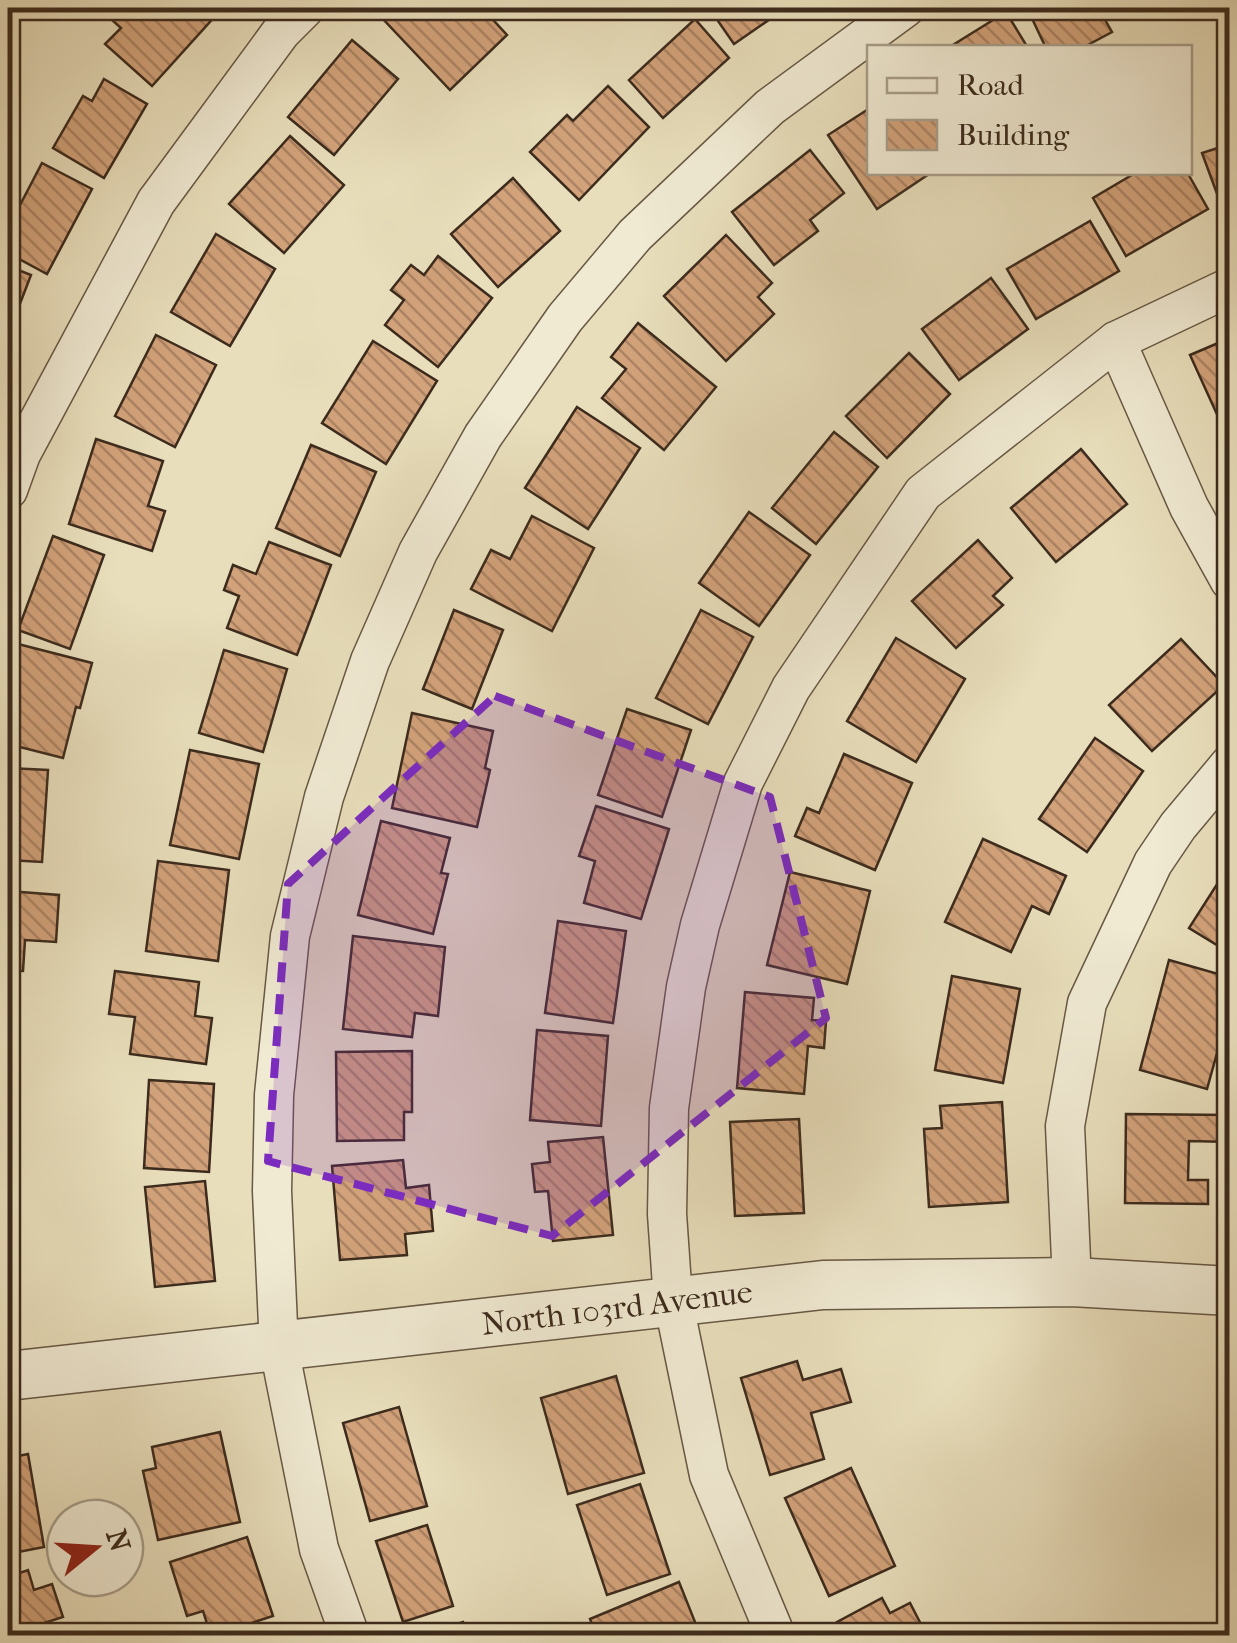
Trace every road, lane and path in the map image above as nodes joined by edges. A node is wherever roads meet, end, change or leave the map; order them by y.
1 (306, 8) edge
2 (906, 8) edge
3 (1230, 287) edge
4 (1116, 341) junction
5 (8, 490) edge
6 (1230, 581) edge
7 (1230, 764) edge
8 (1072, 1282) junction
9 (1230, 1291) edge
10 (673, 1300) junction
11 (279, 1348) junction
12 (8, 1376) edge
13 (350, 1636) edge
14 (776, 1636) edge

1 - 5 street
2 - 11 street
3 - 4 street
4 - 6 street
4 - 10 street
7 - 8 street
8 - 9 street, North 103rd Avenue
8 - 10 street, North 103rd Avenue
10 - 11 street, North 103rd Avenue
10 - 14 street
11 - 12 street, North 103rd Avenue
11 - 13 street

